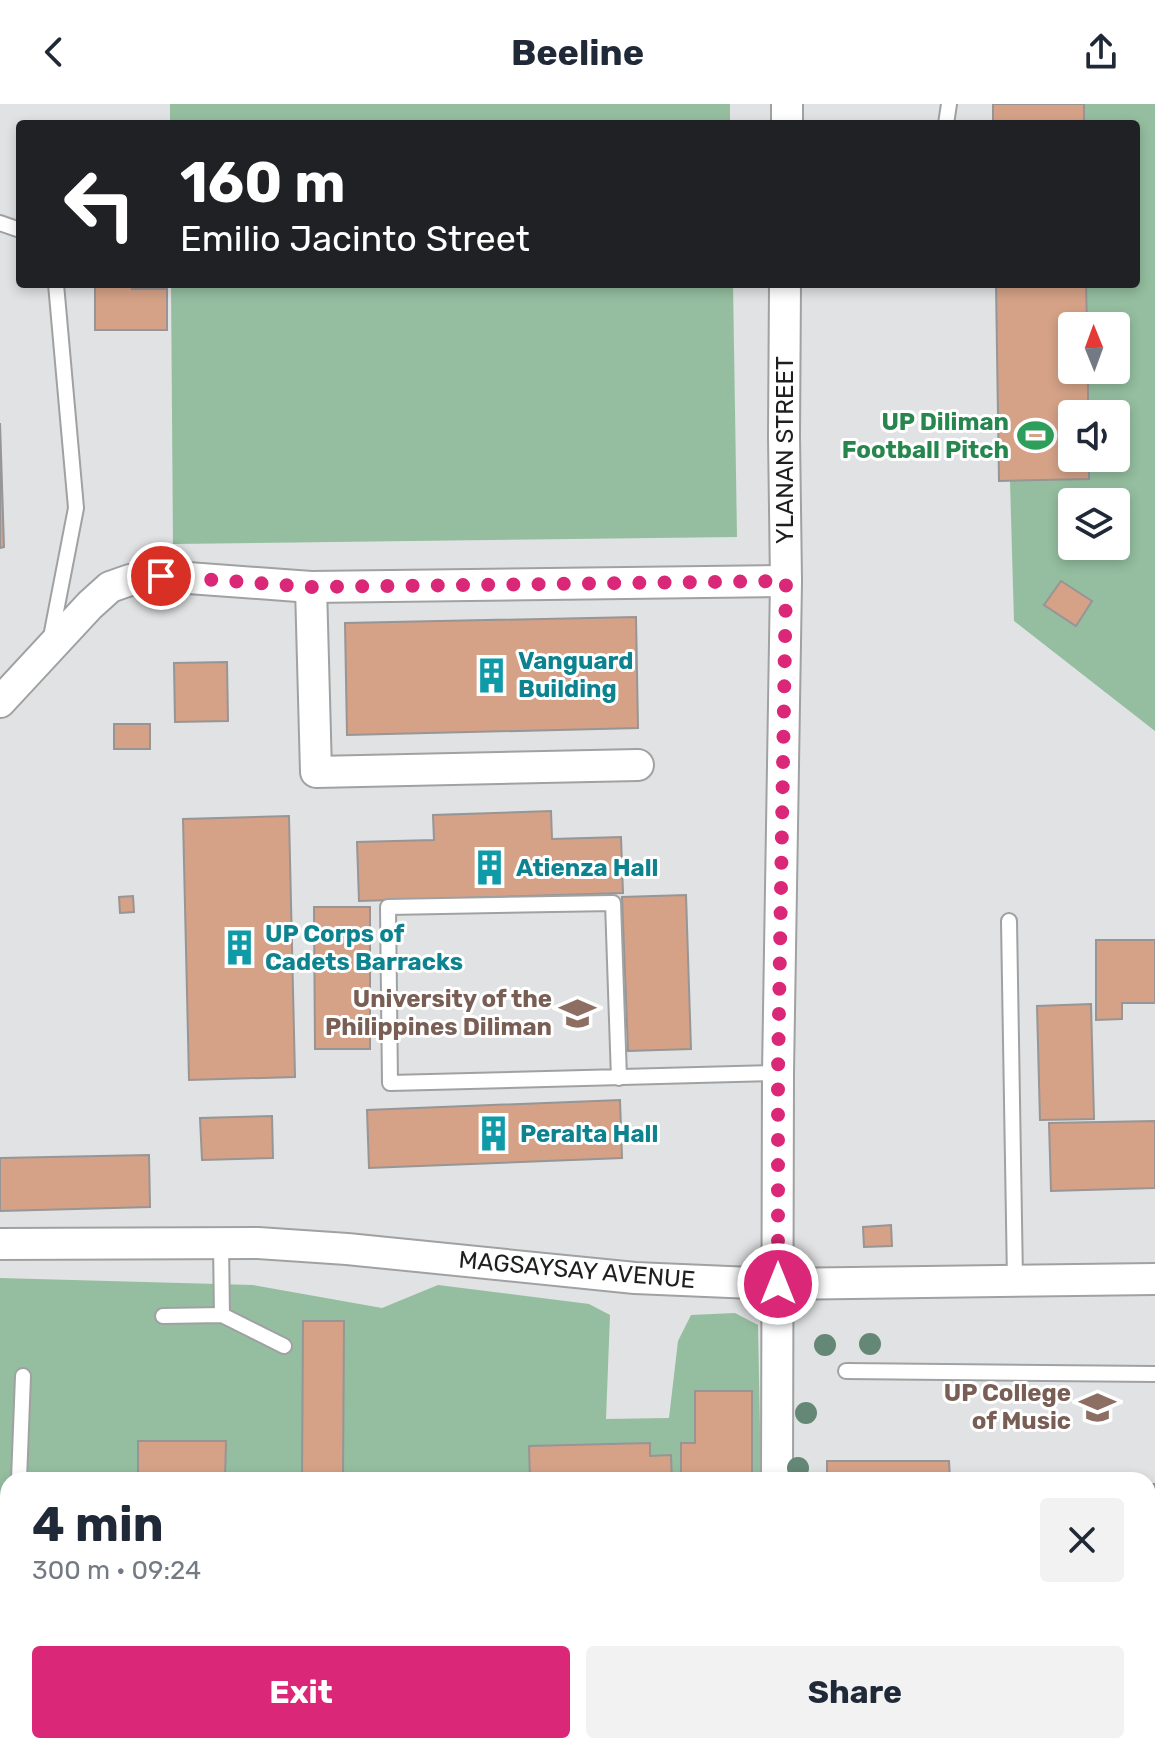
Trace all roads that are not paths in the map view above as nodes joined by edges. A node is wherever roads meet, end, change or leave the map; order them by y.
1 (56, 288) edge
2 (785, 288) edge
3 (786, 581) junction
4 (311, 587) junction
5 (49, 649) junction
6 (0, 702) edge
7 (638, 765) dead end
8 (1009, 921) dead end
9 (778, 1073) junction
10 (619, 1078) junction
11 (0, 1244) edge
12 (221, 1244) junction
13 (1155, 1279) edge
14 (1015, 1280) junction
15 (778, 1284) junction
16 (222, 1315) junction
17 (163, 1316) dead end
18 (284, 1346) dead end
19 (846, 1371) dead end
20 (1155, 1374) edge
21 (23, 1376) dead end
22 (19, 1472) edge
23 (777, 1472) edge

1 - 5 lane
2 - 3 street, YLANAN STREET
3 - 4 street
3 - 9 street, YLANAN STREET
4 - 5 street
4 - 7 street
5 - 6 street
8 - 14 lane
9 - 10 lane
9 - 15 street, YLANAN STREET
10 - 10 lane
11 - 12 street, MAGSAYSAY AVENUE
12 - 15 street, MAGSAYSAY AVENUE
12 - 16 lane
13 - 14 street, MAGSAYSAY AVENUE
14 - 15 street, MAGSAYSAY AVENUE
15 - 23 street, YLANAN STREET
16 - 17 lane
16 - 18 lane
19 - 20 lane
21 - 22 lane

